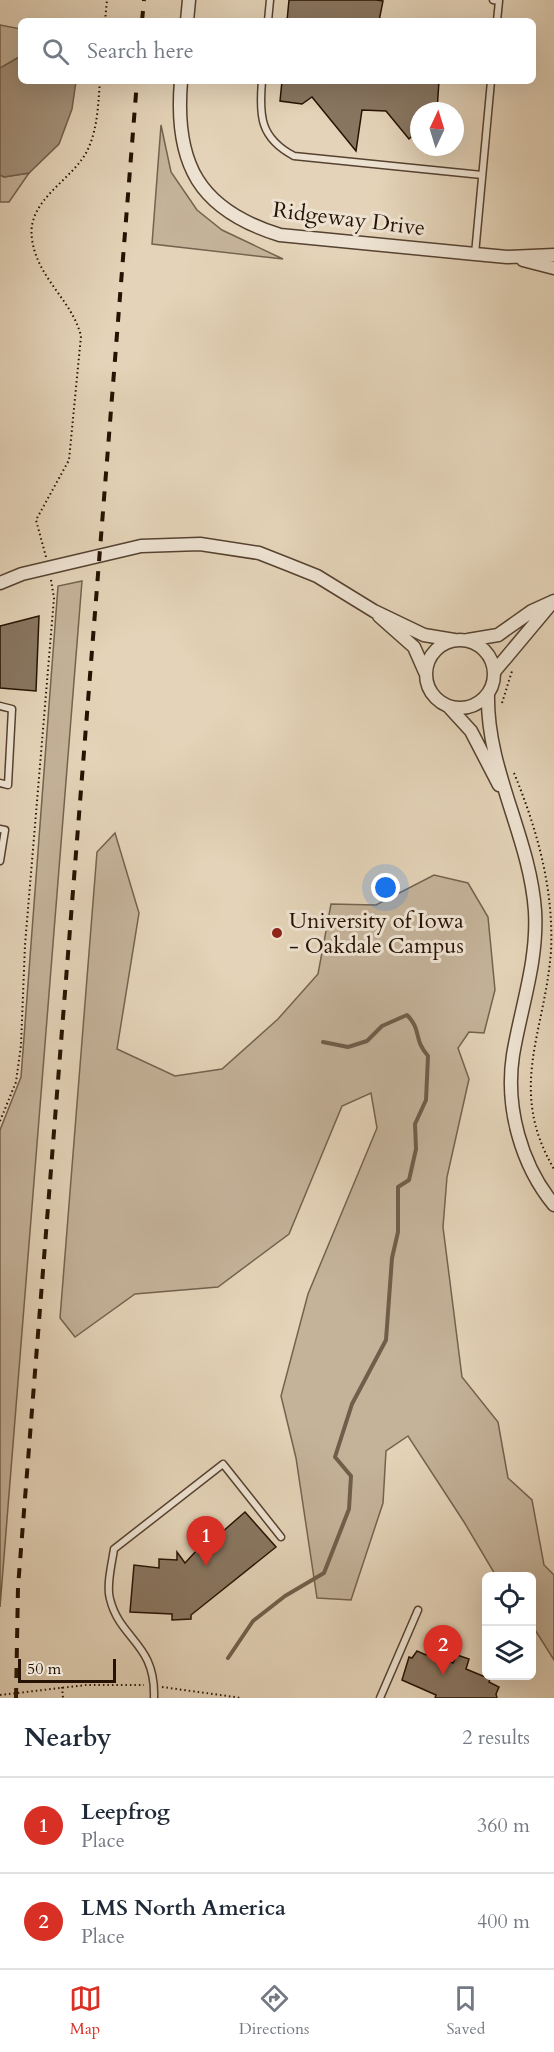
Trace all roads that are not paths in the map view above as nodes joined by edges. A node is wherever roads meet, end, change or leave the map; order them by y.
1 (189, 0) edge
2 (270, 0) edge
3 (493, 0) edge
4 (187, 18) edge
5 (268, 18) edge
6 (497, 18) edge
7 (182, 84) edge
8 (262, 84) edge
9 (491, 84) edge
10 (482, 176) junction
11 (475, 254) junction
12 (554, 255) edge
13 (507, 256) junction
14 (554, 267) edge
15 (0, 574) edge
16 (22, 574) junction
17 (0, 583) edge
18 (553, 602) edge
19 (374, 610) junction
20 (454, 640) junction
21 (467, 640) junction
22 (425, 672) junction
23 (494, 672) junction
24 (488, 694) junction
25 (0, 706) edge
26 (448, 706) junction
27 (0, 783) edge
28 (507, 799) junction
29 (0, 829) edge
30 (0, 861) edge
31 (554, 1205) edge
32 (281, 1537) dead end
33 (418, 1610) dead end
34 (154, 1698) edge
35 (381, 1698) edge

1 - 4 street
2 - 5 lane
3 - 6 lane
7 - 11 street, Ridgeway Drive
8 - 10 lane
9 - 10 lane
10 - 11 lane
11 - 13 street, Ridgeway Drive
12 - 13 street, Ridgeway Drive
13 - 14 street, Ridgeway Drive
15 - 16 street
16 - 17 street
16 - 19 street
18 - 21 street
18 - 23 street
19 - 20 street
19 - 22 street
20 - 21 street
20 - 22 street
21 - 23 street
22 - 26 street
23 - 24 street
24 - 26 street
24 - 28 street
25 - 27 lane
26 - 28 street
28 - 31 street
29 - 30 lane
32 - 34 lane
33 - 35 lane

